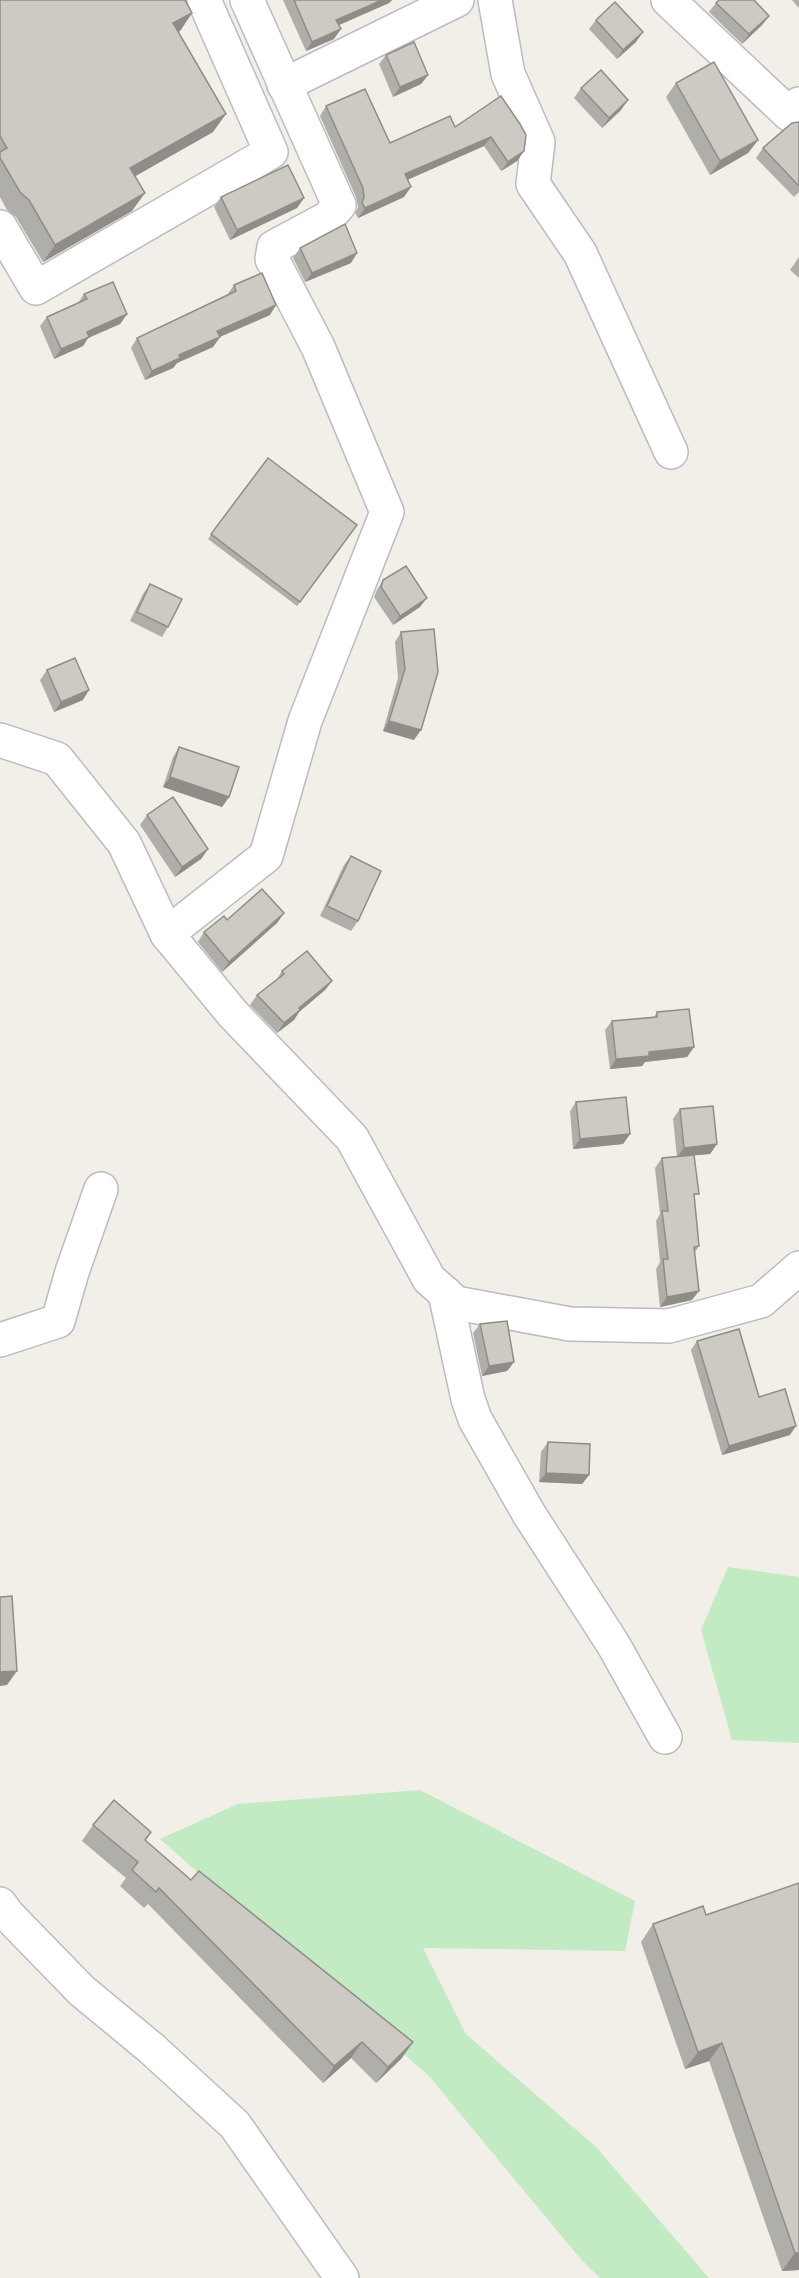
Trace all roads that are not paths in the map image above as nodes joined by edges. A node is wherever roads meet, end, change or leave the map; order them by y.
1 (204, 0) edge
2 (247, 0) edge
3 (456, 0) edge
4 (495, 0) edge
5 (668, 0) edge
6 (284, 85) junction
7 (799, 104) edge
8 (0, 226) edge
9 (671, 452) dead end
10 (0, 741) edge
11 (167, 934) junction
12 (101, 1189) dead end
13 (799, 1268) edge
14 (445, 1293) junction
15 (0, 1340) edge
16 (665, 1737) dead end
17 (0, 1904) edge
18 (342, 2278) edge

1 - 8 street
2 - 6 street
3 - 6 street
4 - 9 street
5 - 7 street
6 - 11 street
10 - 11 street
11 - 14 street
12 - 15 street
13 - 14 street
14 - 16 street
17 - 18 street

